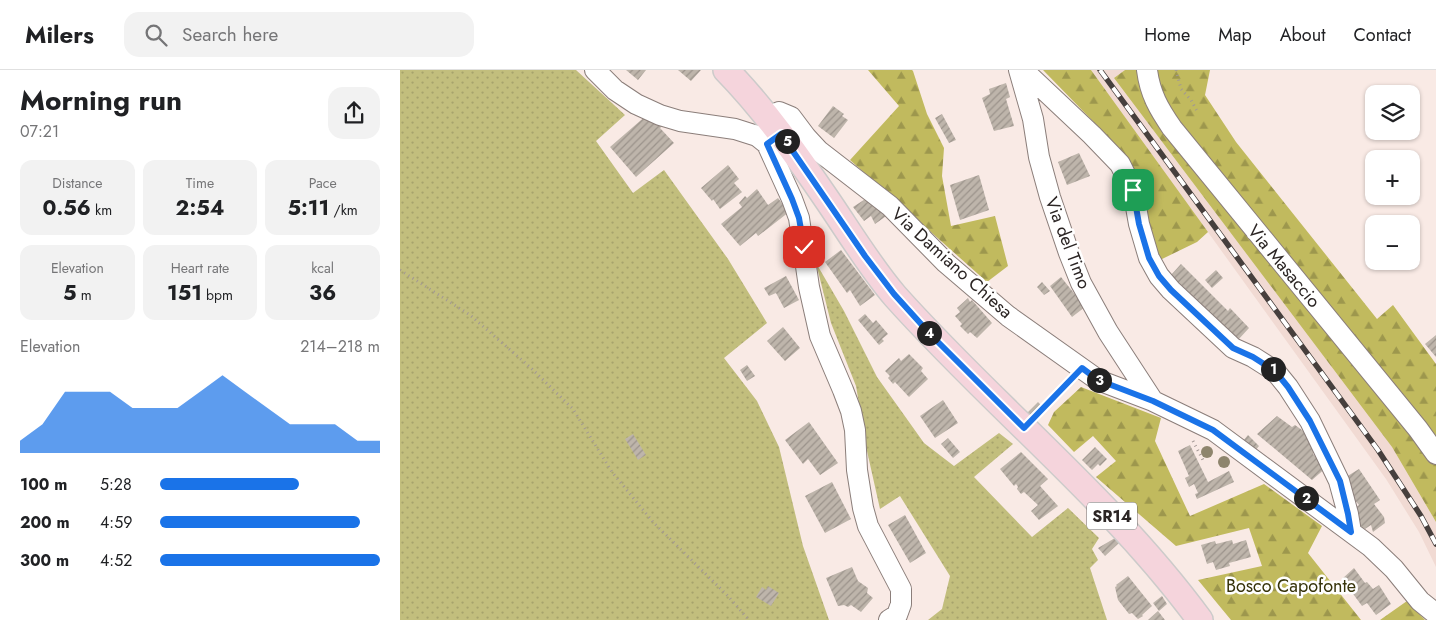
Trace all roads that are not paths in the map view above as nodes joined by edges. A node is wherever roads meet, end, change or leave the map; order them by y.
1 (595, 70) edge
2 (726, 70) edge
3 (1019, 70) edge
4 (1023, 70) edge
5 (1147, 70) edge
6 (772, 131) junction
7 (1153, 401) junction
8 (1436, 454) edge
9 (1351, 532) junction
10 (1436, 614) edge
11 (889, 620) edge
12 (1200, 620) edge

1 - 6 street
2 - 6 main road, SR14
3 - 7 street, Via del Timo
4 - 9 street
5 - 8 street, Via Masaccio
6 - 7 street, Via Damiano Chiesa
6 - 11 street
6 - 12 main road, SR14
7 - 9 street, Via Damiano Chiesa
9 - 10 street, Via Damiano Chiesa

